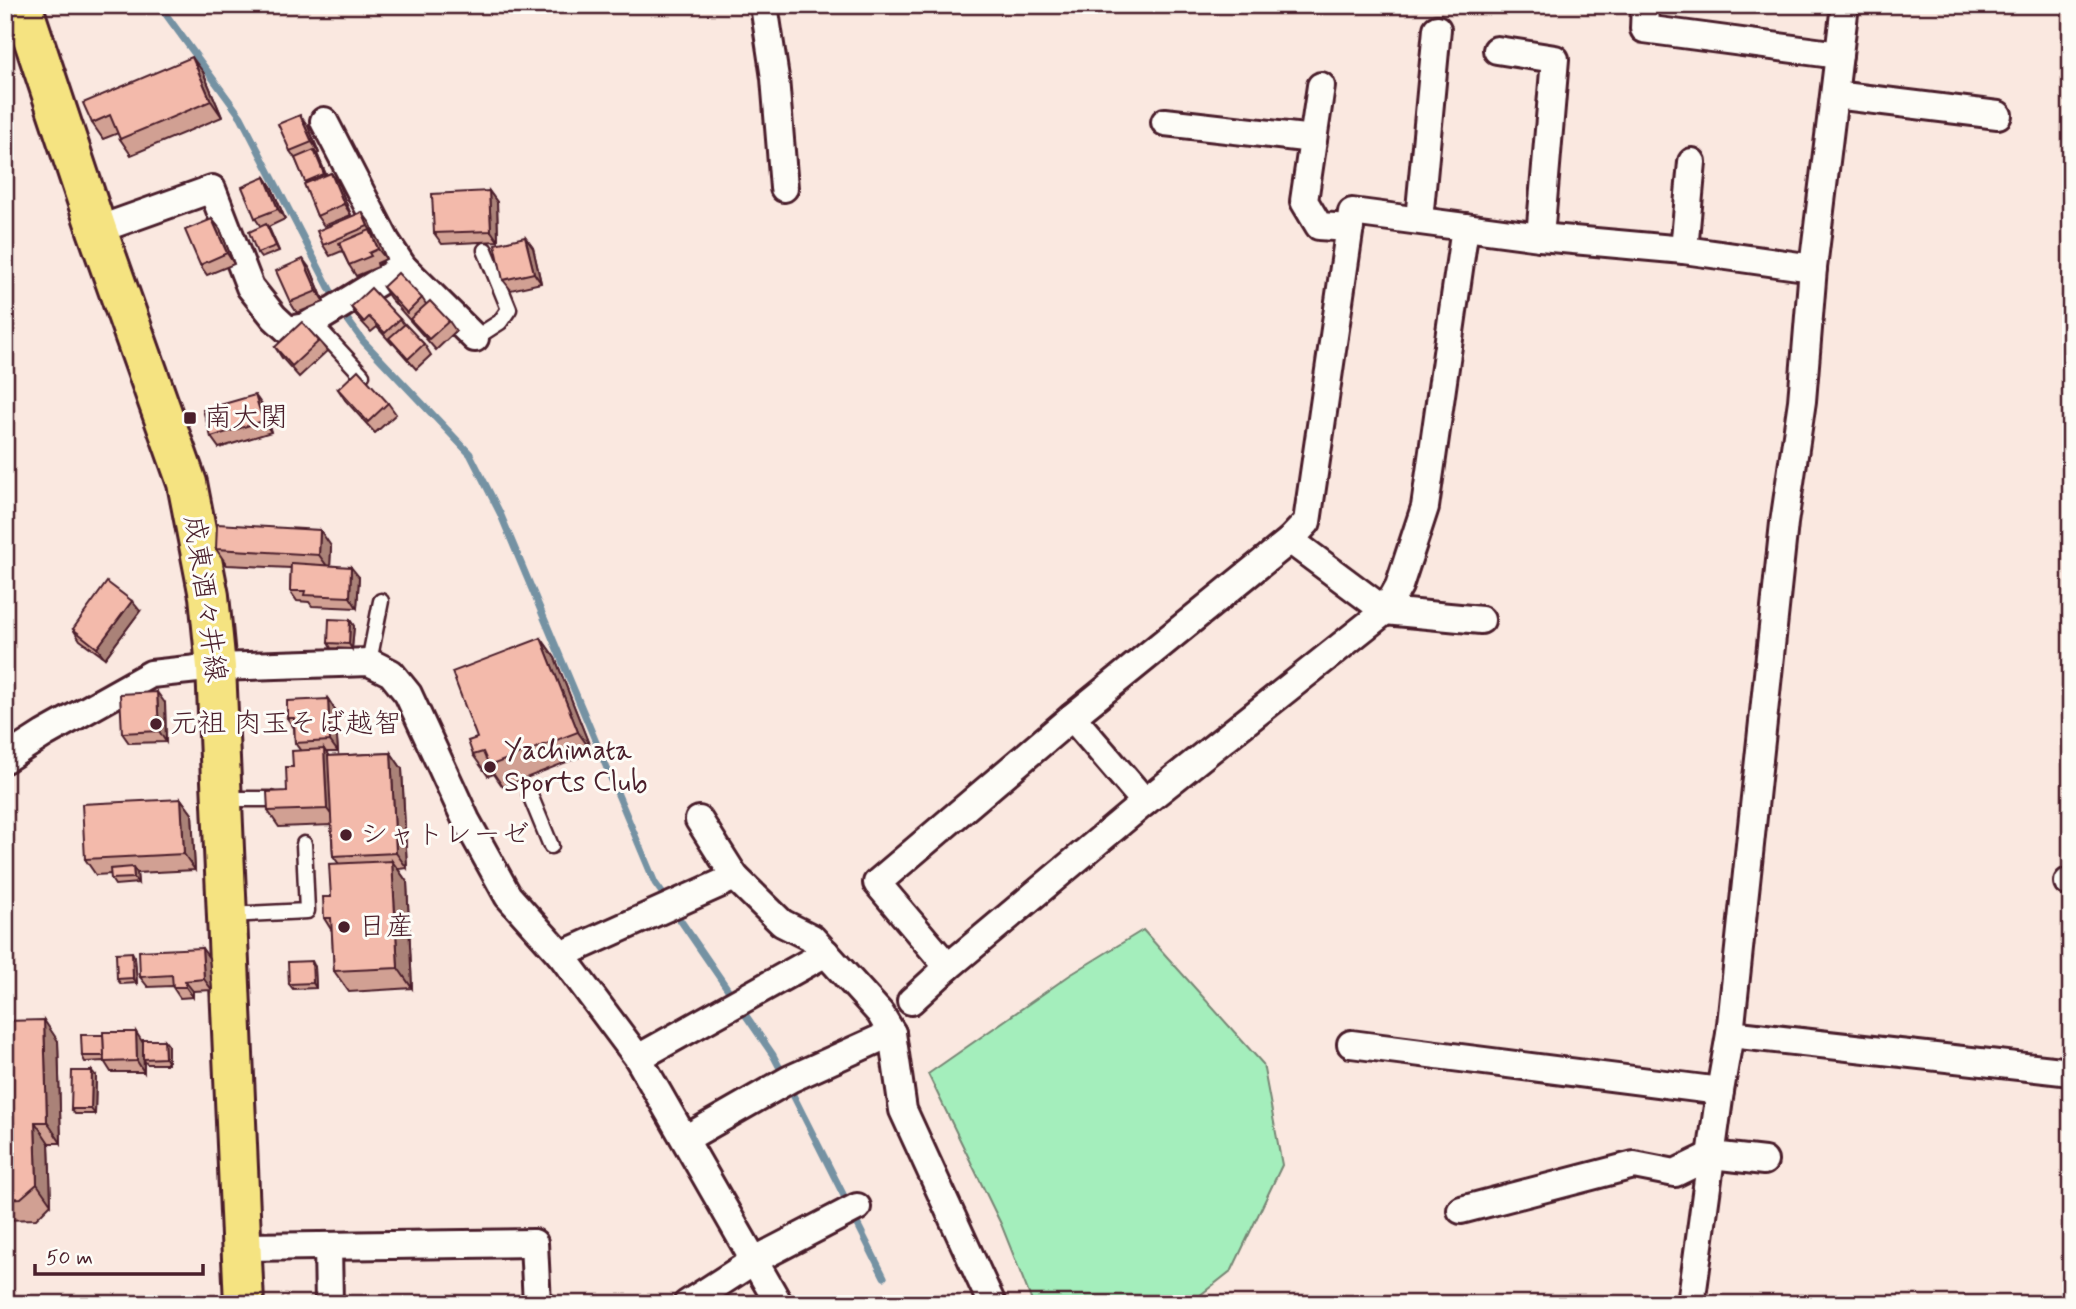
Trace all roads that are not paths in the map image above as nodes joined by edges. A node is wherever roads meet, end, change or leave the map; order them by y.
1 (22, 5) edge
2 (764, 5) edge
3 (1645, 5) edge
4 (1845, 5) edge
5 (1437, 29) dead end
6 (1497, 50) dead end
7 (1839, 55) junction
8 (1321, 86) dead end
9 (1835, 95) junction
10 (1998, 115) dead end
11 (324, 121) dead end
12 (1165, 122) dead end
13 (1312, 139) junction
14 (1692, 162) dead end
15 (785, 188) dead end
16 (1419, 220) junction
17 (1350, 228) junction
18 (1465, 228) junction
19 (97, 230) junction
20 (1540, 237) junction
21 (485, 250) dead end
22 (1685, 250) junction
23 (403, 267) junction
24 (1813, 268) junction
25 (313, 322) junction
26 (475, 338) joint
27 (362, 375) edge
28 (1290, 540) junction
29 (381, 601) dead end
30 (1385, 611) junction
31 (1481, 620) dead end
32 (369, 662) junction
33 (216, 667) junction
34 (1072, 717) junction
35 (5, 759) edge
36 (530, 795) dead end
37 (272, 799) edge
38 (222, 800) junction
39 (1145, 802) junction
40 (699, 820) dead end
41 (303, 844) dead end
42 (551, 846) dead end
43 (735, 877) junction
44 (227, 915) junction
45 (826, 953) junction
46 (561, 956) junction
47 (948, 967) junction
48 (911, 1001) dead end
49 (892, 1033) junction
50 (1730, 1034) junction
51 (1351, 1045) dead end
52 (638, 1058) junction
53 (2071, 1072) edge
54 (1720, 1091) junction
55 (685, 1139) junction
56 (1712, 1155) junction
57 (1764, 1161) dead end
58 (858, 1207) dead end
59 (1461, 1210) dead end
60 (328, 1246) junction
61 (243, 1247) junction
62 (754, 1260) junction
63 (244, 1304) edge
64 (329, 1304) edge
65 (537, 1304) edge
66 (687, 1304) edge
67 (779, 1304) edge
68 (992, 1304) edge
69 (1691, 1304) edge

1 - 19 main road, 成東酒々井線
2 - 15 street
3 - 7 street
4 - 7 street
5 - 16 street
6 - 20 street
7 - 9 street
8 - 13 street
9 - 10 street
9 - 24 street
11 - 23 street
12 - 13 street
13 - 17 street
14 - 22 street
16 - 17 street
16 - 18 street
17 - 28 street
18 - 20 street
18 - 30 street
19 - 25 street
19 - 33 main road, 成東酒々井線
20 - 22 street
21 - 26 lane
22 - 24 street
23 - 25 street
23 - 26 street
24 - 50 street
25 - 27 lane
28 - 30 street
28 - 34 street
29 - 32 lane
30 - 31 street
30 - 39 street
32 - 33 street
32 - 46 street
33 - 35 street
33 - 38 main road, 成東酒々井線
34 - 39 street
34 - 47 street
36 - 42 lane
37 - 38 lane
38 - 44 main road, 成東酒々井線
39 - 47 street
40 - 43 street
41 - 44 lane
43 - 45 street
43 - 46 street
44 - 61 main road, 成東酒々井線
45 - 49 street
45 - 52 street
46 - 52 street
47 - 48 street
49 - 55 street
49 - 68 street
50 - 53 street
50 - 54 street
51 - 54 street
52 - 55 street
54 - 56 street
55 - 62 street
56 - 57 street
56 - 59 street
56 - 69 street
58 - 62 street
60 - 61 street
60 - 64 street
60 - 65 street
61 - 63 main road, 成東酒々井線
62 - 66 street
62 - 67 street

